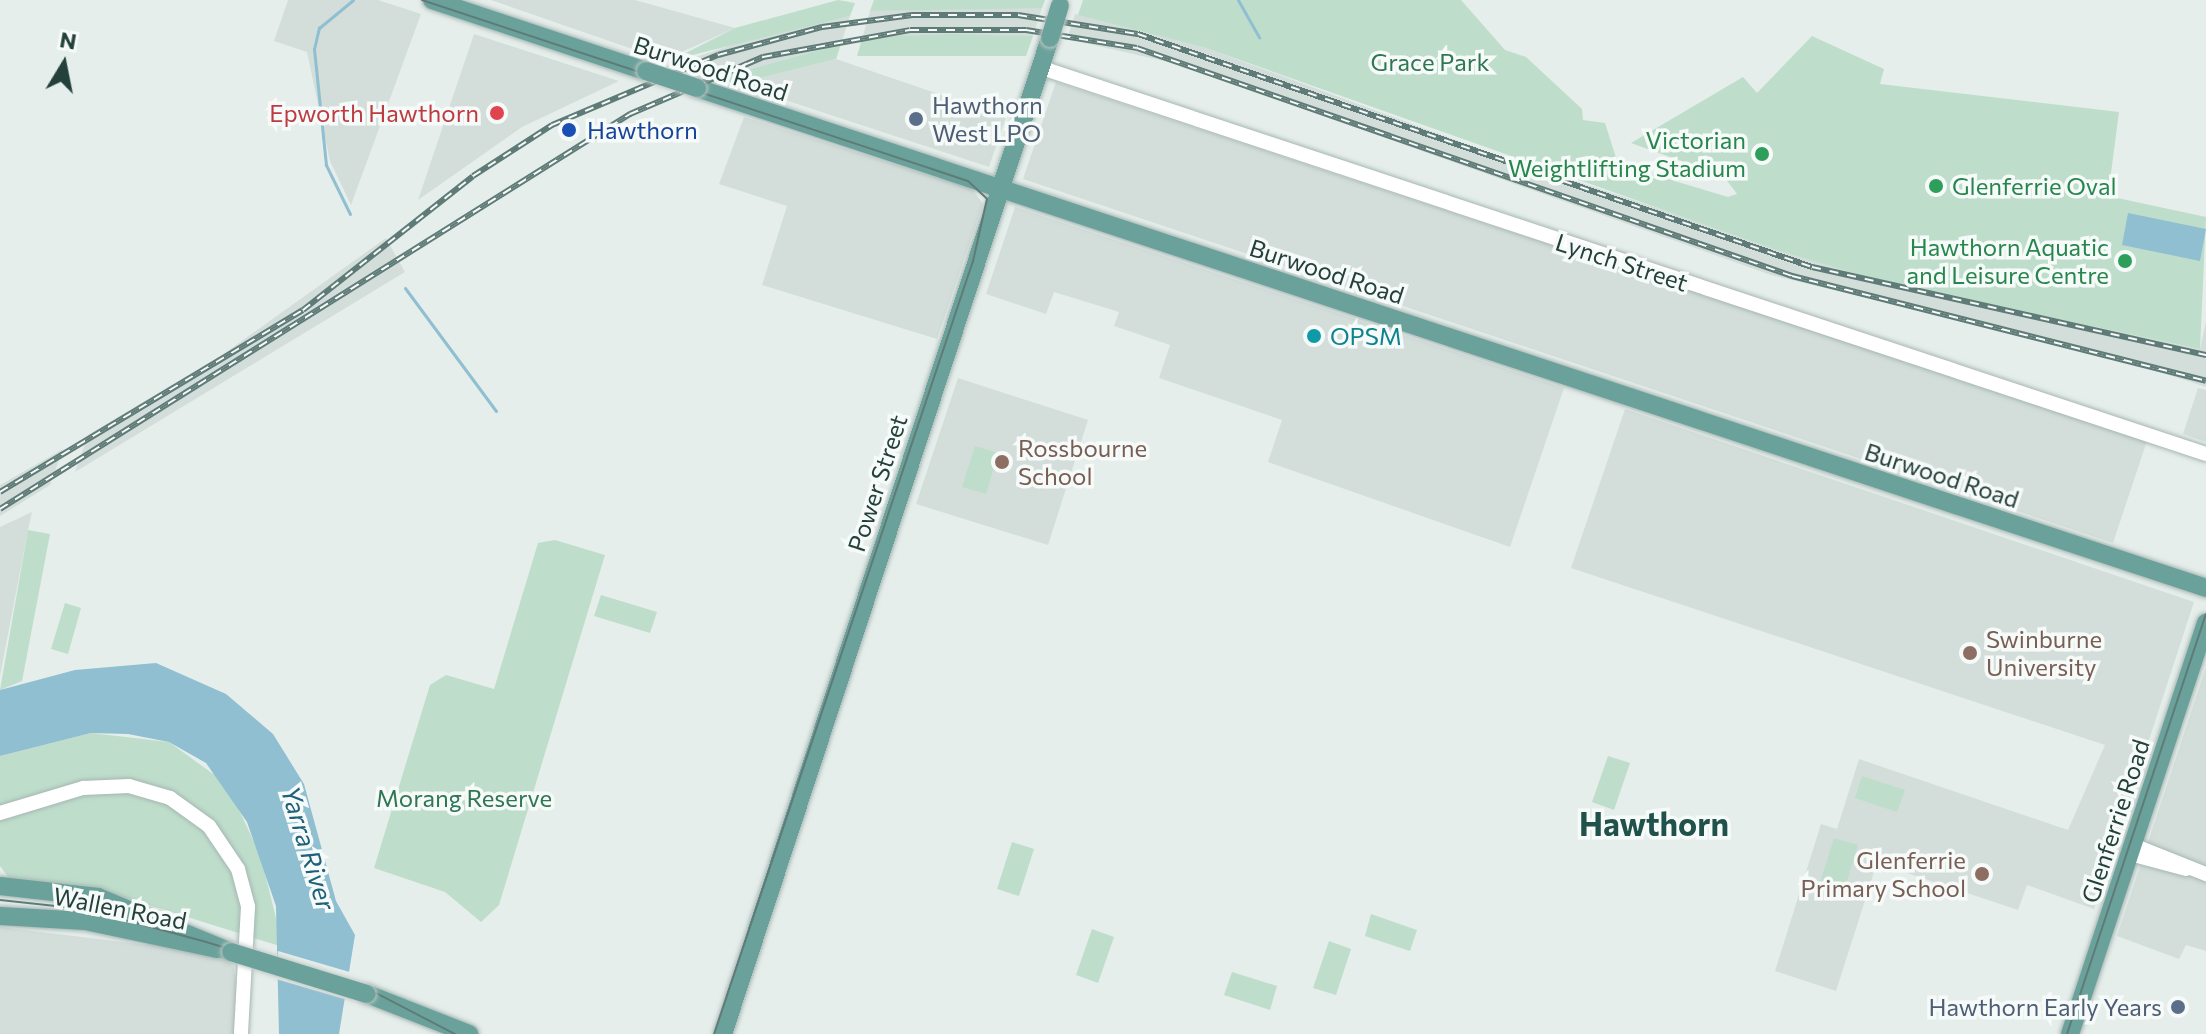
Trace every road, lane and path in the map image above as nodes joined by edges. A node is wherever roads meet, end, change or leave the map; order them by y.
1 (432, 0) edge
2 (1062, 3) edge
3 (1039, 67) junction
4 (998, 187) junction
5 (2206, 454) edge
6 (2206, 588) edge
7 (2206, 623) edge
8 (0, 813) edge
9 (2131, 849) junction
10 (2206, 874) edge
11 (2, 884) edge
12 (0, 916) edge
13 (231, 952) junction
14 (739, 981) junction
15 (367, 994) junction
16 (241, 1034) edge
17 (442, 1034) edge
18 (469, 1034) edge
19 (713, 1034) edge
20 (723, 1034) edge
21 (2070, 1034) edge

1 - 4 main road, Burwood Road, bridge
2 - 3 main road, Power Street, bridge
3 - 4 main road, Power Street
3 - 5 street, Lynch Street
4 - 6 main road, Burwood Road
4 - 14 main road, Power Street
7 - 9 main road, Glenferrie Road
8 - 16 street
9 - 10 street
9 - 21 main road, Glenferrie Road
11 - 13 main road, Wallen Road
12 - 13 main road, Wallen Road
13 - 15 main road, Wallen Road, bridge
14 - 19 main road, Power Street
14 - 20 main road, Power Street
15 - 17 main road, Wallen Road
15 - 18 main road, Wallen Road

